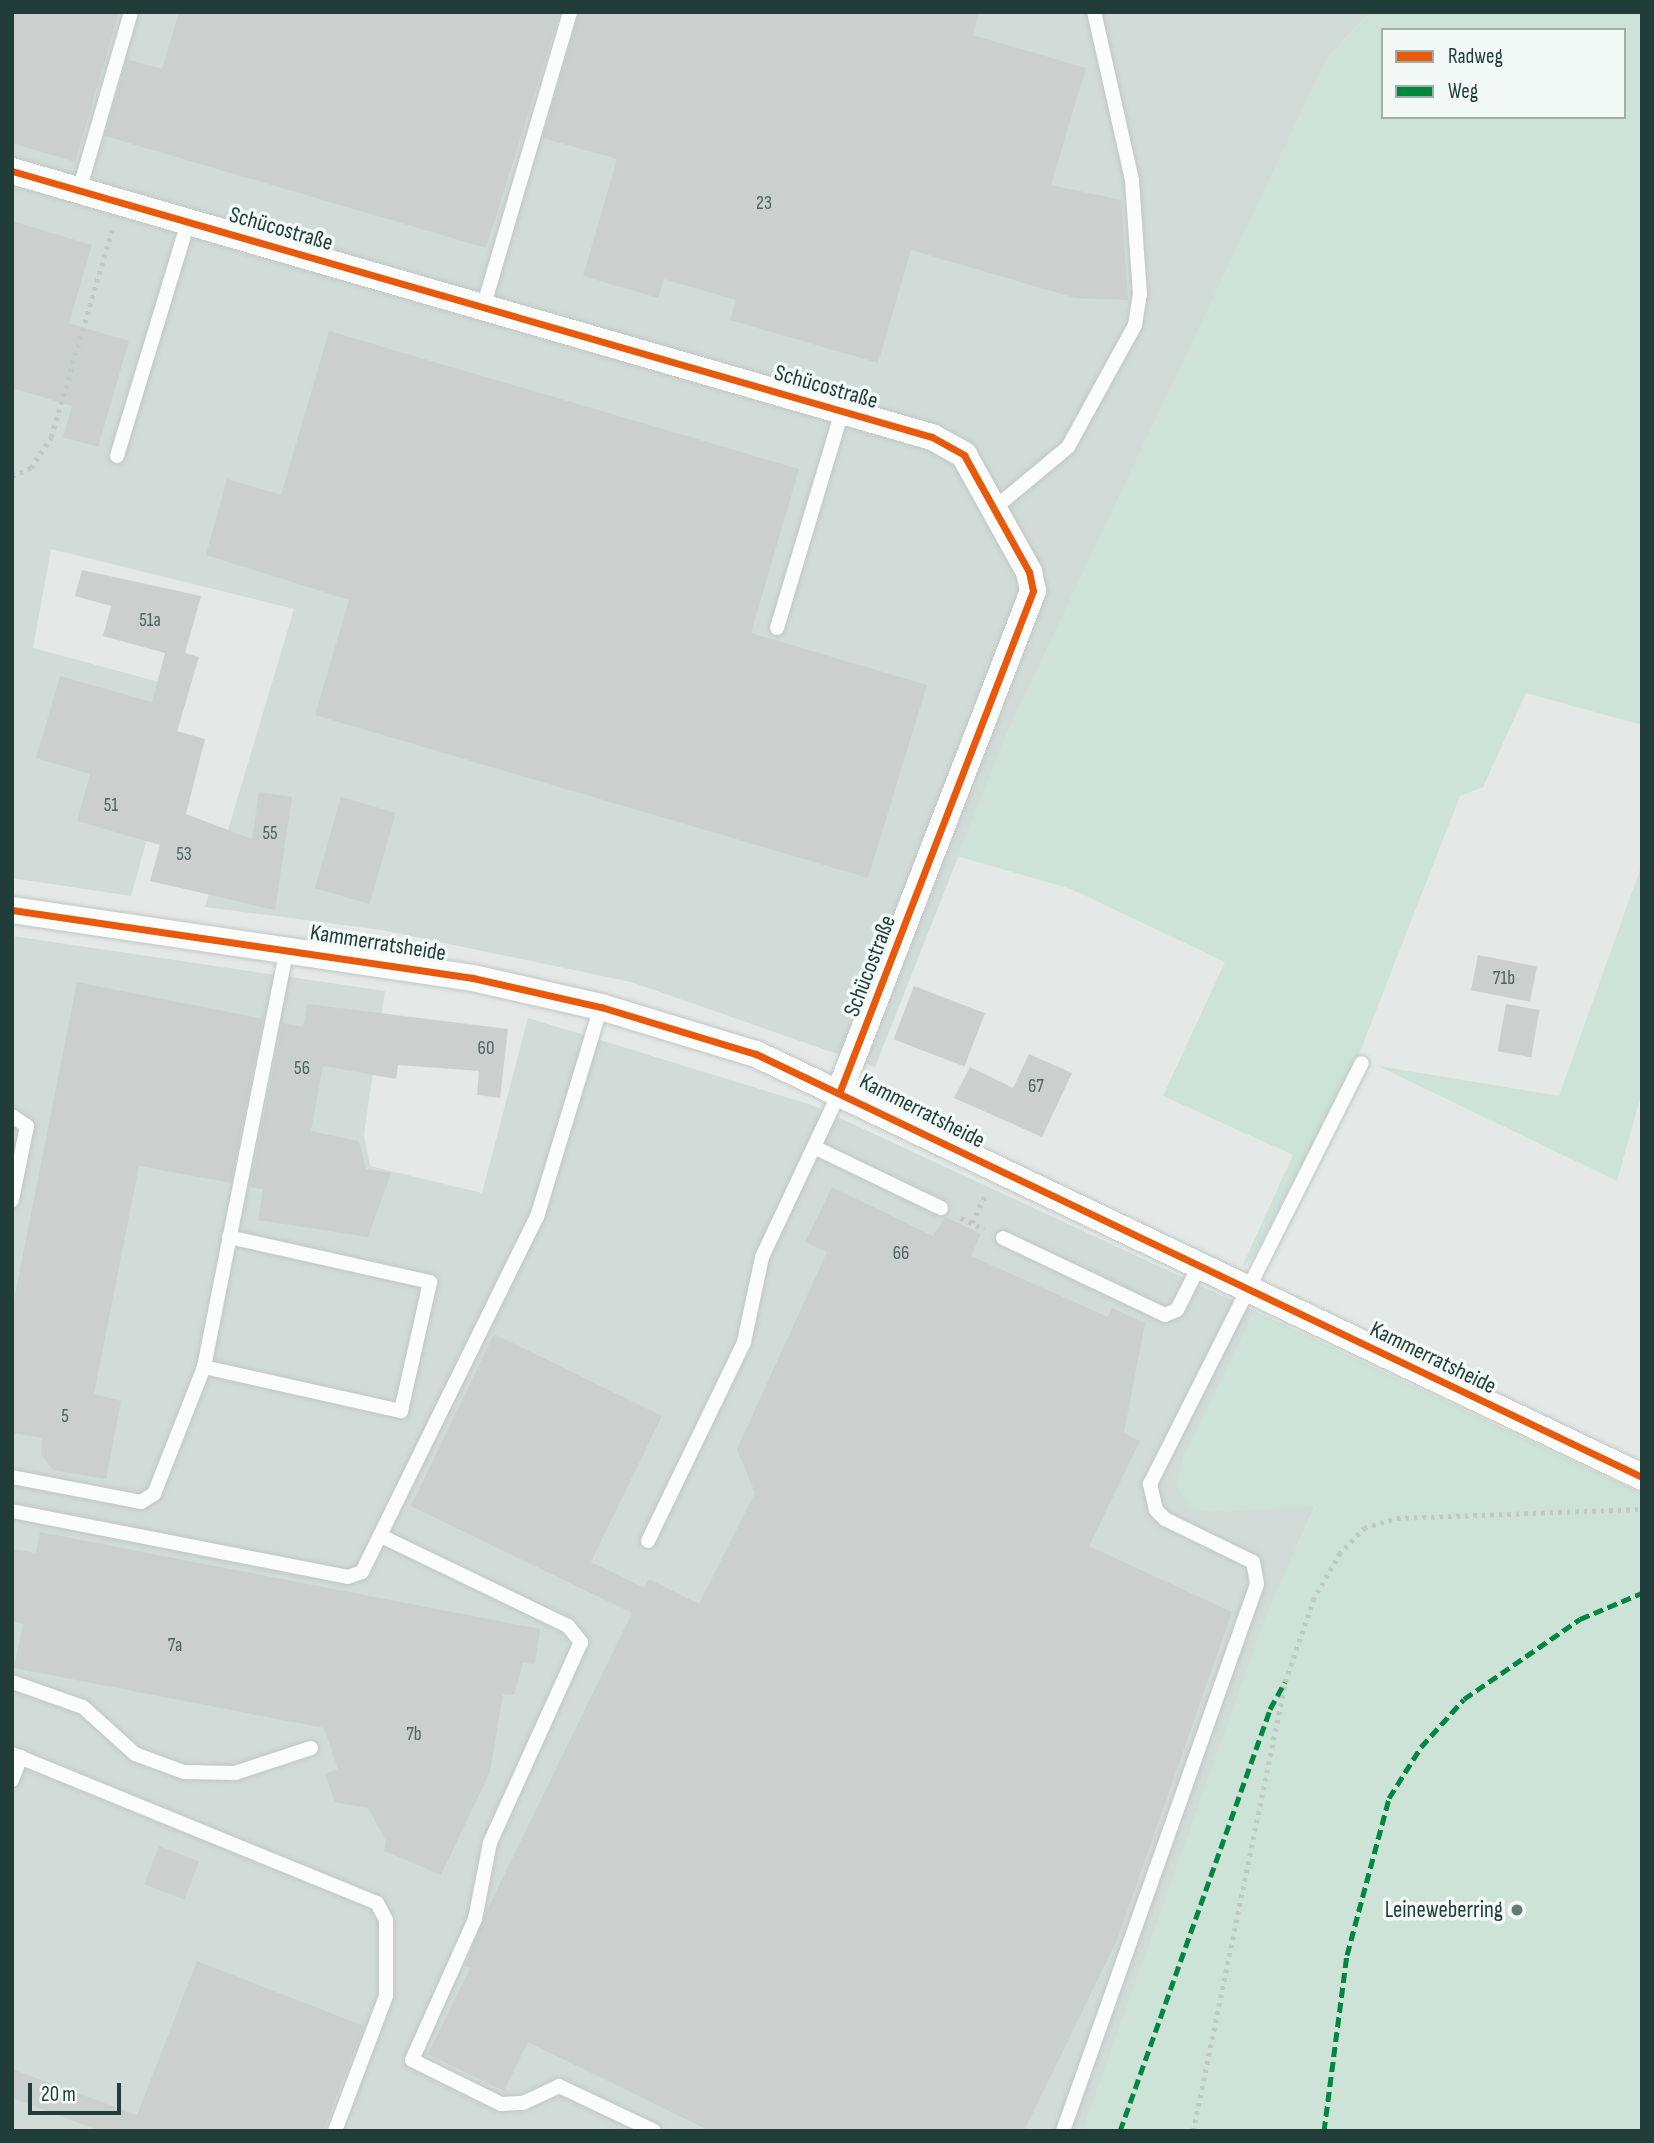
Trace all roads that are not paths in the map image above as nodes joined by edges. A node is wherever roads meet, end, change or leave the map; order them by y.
1 (131, 12) edge
2 (570, 12) edge
3 (1094, 12) edge
4 (12, 171) edge
5 (79, 191) junction
6 (188, 222) junction
7 (483, 308) junction
8 (842, 411) junction
9 (117, 456) dead end
10 (996, 507) junction
11 (777, 628) dead end
12 (12, 910) edge
13 (287, 949) junction
14 (601, 1007) junction
15 (1362, 1063) dead end
16 (840, 1091) junction
17 (12, 1116) edge
18 (814, 1147) junction
19 (12, 1200) edge
20 (941, 1208) road end
21 (229, 1237) junction
22 (1003, 1238) road end
23 (1199, 1266) junction
24 (1246, 1288) junction
25 (204, 1367) junction
26 (12, 1477) edge
27 (1642, 1477) edge
28 (12, 1511) edge
29 (381, 1536) junction
30 (648, 1541) dead end
31 (12, 1682) edge
32 (311, 1748) dead end
33 (16, 1756) edge
34 (12, 1780) edge
35 (335, 2131) edge
36 (654, 2131) edge
37 (1063, 2131) edge

1 - 5 lane
2 - 7 lane
3 - 10 lane
4 - 5 street, Schücostraße
5 - 6 street, Schücostraße
6 - 7 street, Schücostraße
6 - 9 lane
7 - 8 street, Schücostraße
8 - 10 street, Schücostraße
8 - 11 lane
10 - 16 street, Schücostraße
12 - 13 street, Kammerratsheide
13 - 14 street, Kammerratsheide
13 - 21 lane
14 - 16 street, Kammerratsheide
14 - 29 lane
15 - 24 lane
16 - 18 lane
16 - 23 street, Kammerratsheide
17 - 19 lane
18 - 20 lane
18 - 30 lane
21 - 25 lane
21 - 25 lane
22 - 23 lane
23 - 24 street, Kammerratsheide
24 - 27 street, Kammerratsheide
24 - 37 lane
25 - 26 lane
28 - 29 lane
29 - 36 lane
31 - 32 lane
33 - 34 lane
33 - 35 lane

